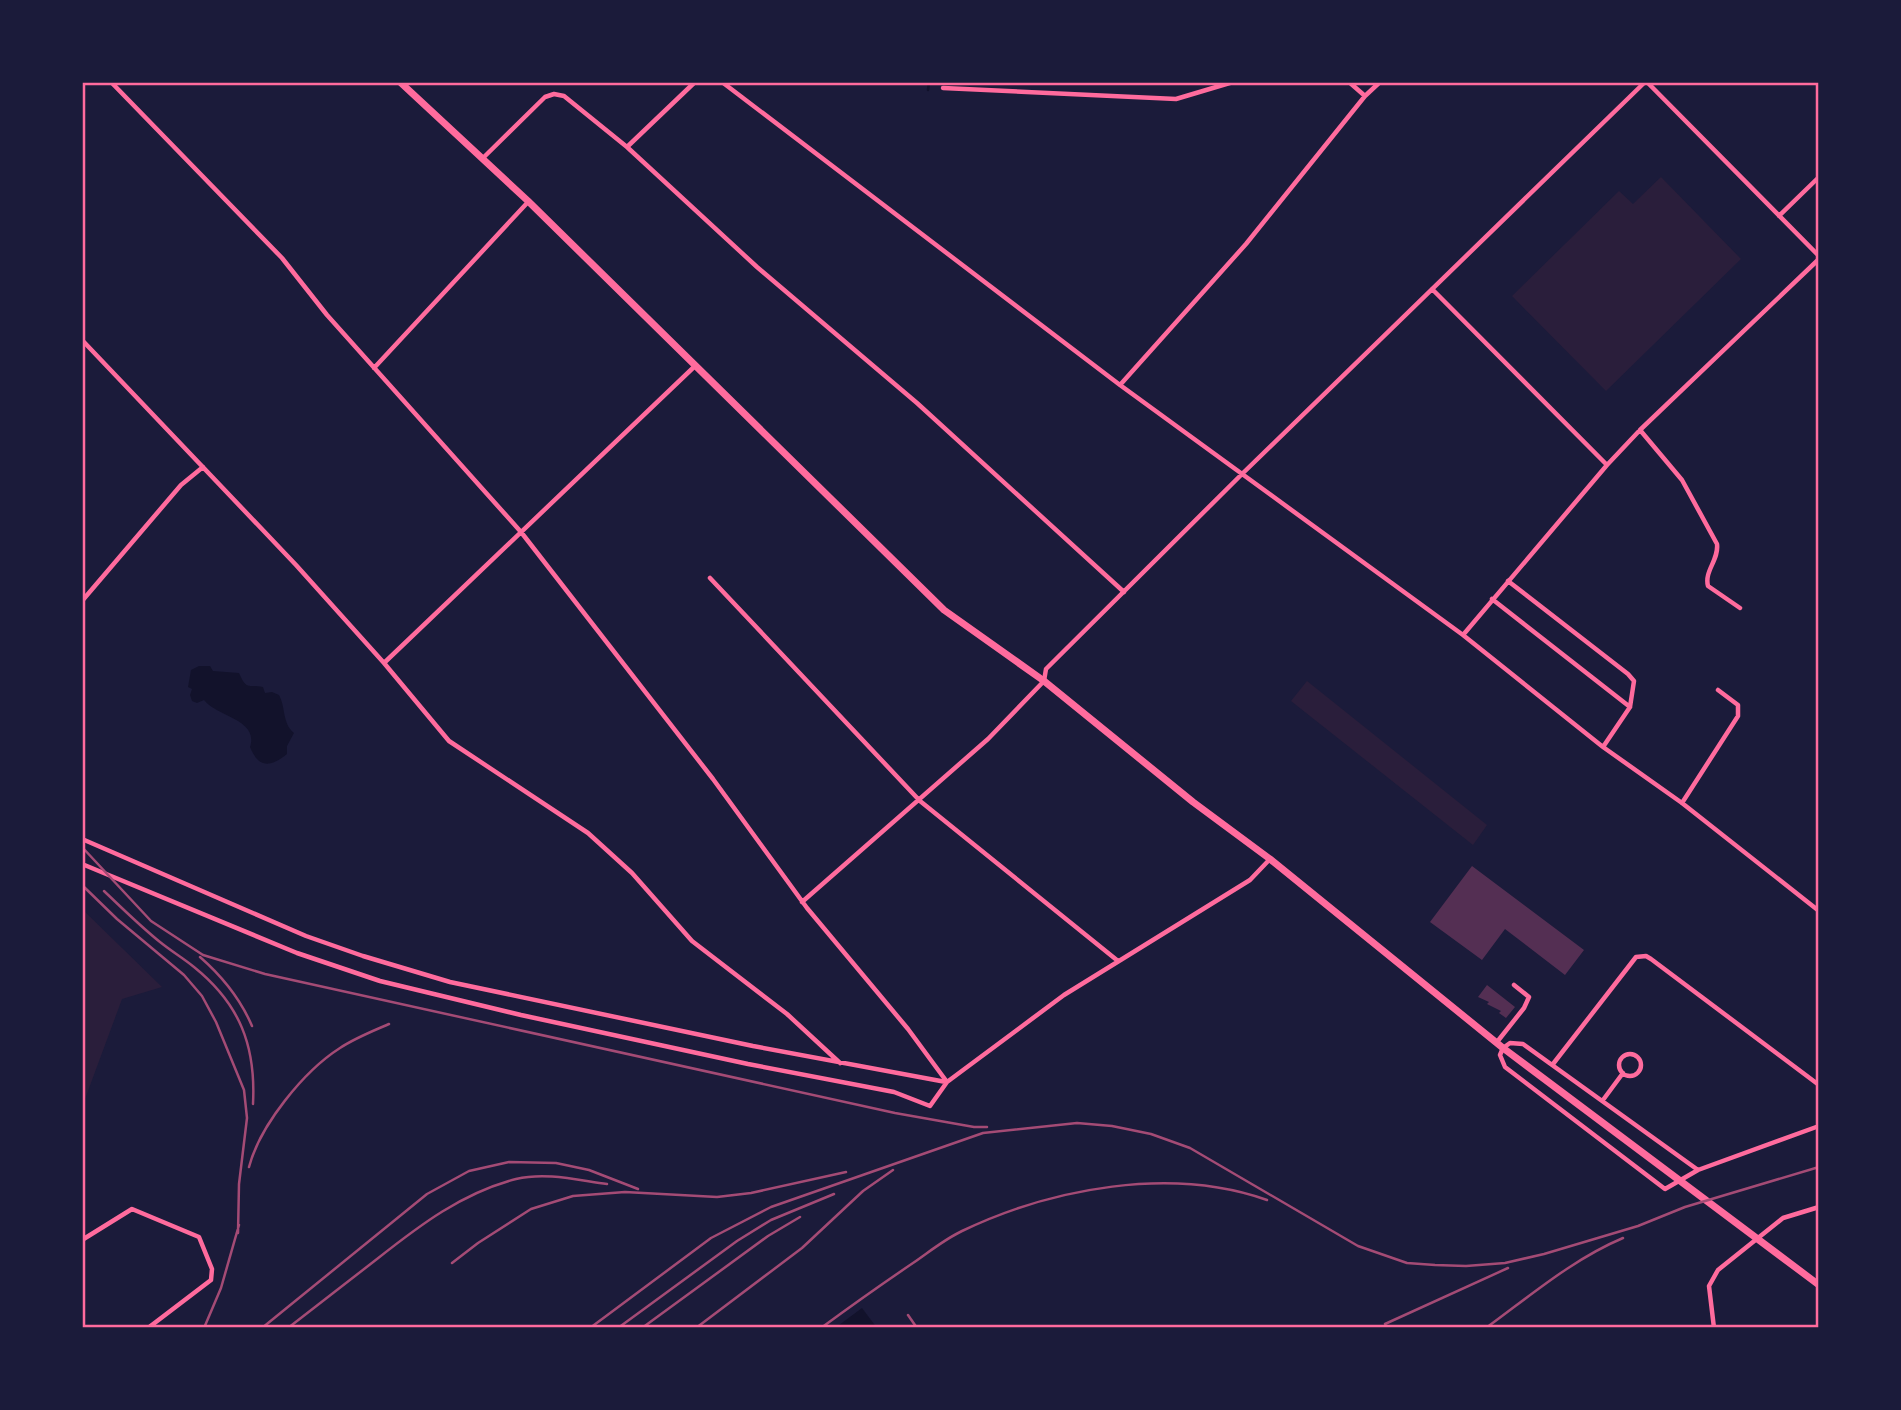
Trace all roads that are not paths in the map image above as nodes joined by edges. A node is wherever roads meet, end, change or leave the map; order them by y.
1 (111, 82) edge
2 (400, 82) edge
3 (695, 82) edge
4 (722, 82) edge
5 (1233, 82) edge
6 (1349, 82) edge
7 (1380, 82) edge
8 (1646, 82) edge
9 (943, 88) dead end
10 (1365, 96) junction
11 (627, 147) junction
12 (483, 158) junction
13 (1819, 177) edge
14 (528, 201) junction
15 (1779, 216) junction
16 (1819, 258) edge
17 (1432, 289) junction
18 (82, 340) edge
19 (695, 366) junction
20 (374, 368) junction
21 (1120, 385) junction
22 (1640, 430) junction
23 (1607, 465) junction
24 (203, 467) junction
25 (1242, 474) junction
26 (521, 532) junction
27 (709, 578) dead end
28 (1508, 581) junction
29 (1124, 592) junction
30 (1492, 599) junction
31 (82, 601) edge
32 (1740, 608) dead end
33 (1463, 635) junction
34 (384, 663) junction
35 (1044, 681) junction
36 (1718, 690) dead end
37 (1630, 707) junction
38 (1603, 747) junction
39 (920, 801) junction
40 (1682, 803) junction
41 (82, 839) edge
42 (1270, 859) junction
43 (82, 864) edge
44 (802, 902) junction
45 (1819, 911) edge
46 (1118, 961) junction
47 (1514, 985) dead end
48 (1500, 1045) junction
49 (840, 1063) junction
50 (1553, 1064) junction
51 (1623, 1073) junction
52 (947, 1082) junction
53 (1819, 1085) edge
54 (1603, 1100) junction
55 (1819, 1126) edge
56 (1698, 1170) junction
57 (1819, 1207) edge
58 (82, 1240) edge
59 (1819, 1285) edge
60 (148, 1328) edge
61 (1714, 1328) edge

1 - 20 street
2 - 12 main road
3 - 11 street
4 - 21 street
5 - 9 street
6 - 10 street
7 - 10 street
8 - 15 street
8 - 17 street
10 - 21 street
11 - 12 street
11 - 29 street
12 - 14 main road
13 - 15 street
14 - 19 main road
14 - 20 street
15 - 16 street
16 - 22 street
17 - 23 street
17 - 25 street
18 - 24 street
19 - 26 street
19 - 35 main road
20 - 26 street
21 - 25 street
22 - 23 street
22 - 32 street
23 - 28 street
24 - 31 street
24 - 34 street
25 - 29 street
25 - 33 street
26 - 34 street
26 - 44 street
27 - 39 street
28 - 30 street
28 - 37 street
29 - 35 street
30 - 33 street
30 - 37 street
33 - 38 street
34 - 49 street
35 - 39 street
35 - 42 main road
36 - 40 street
37 - 38 street
38 - 40 street
39 - 44 street
39 - 46 street
40 - 45 street
41 - 49 street
42 - 46 street
42 - 48 main road
43 - 52 street
44 - 52 street
46 - 52 street
47 - 48 street
48 - 50 street
48 - 56 street
48 - 59 main road
49 - 52 street
50 - 53 street
50 - 54 street
51 - 51 street
51 - 54 street
54 - 56 street
55 - 56 street
57 - 61 street
58 - 60 street

